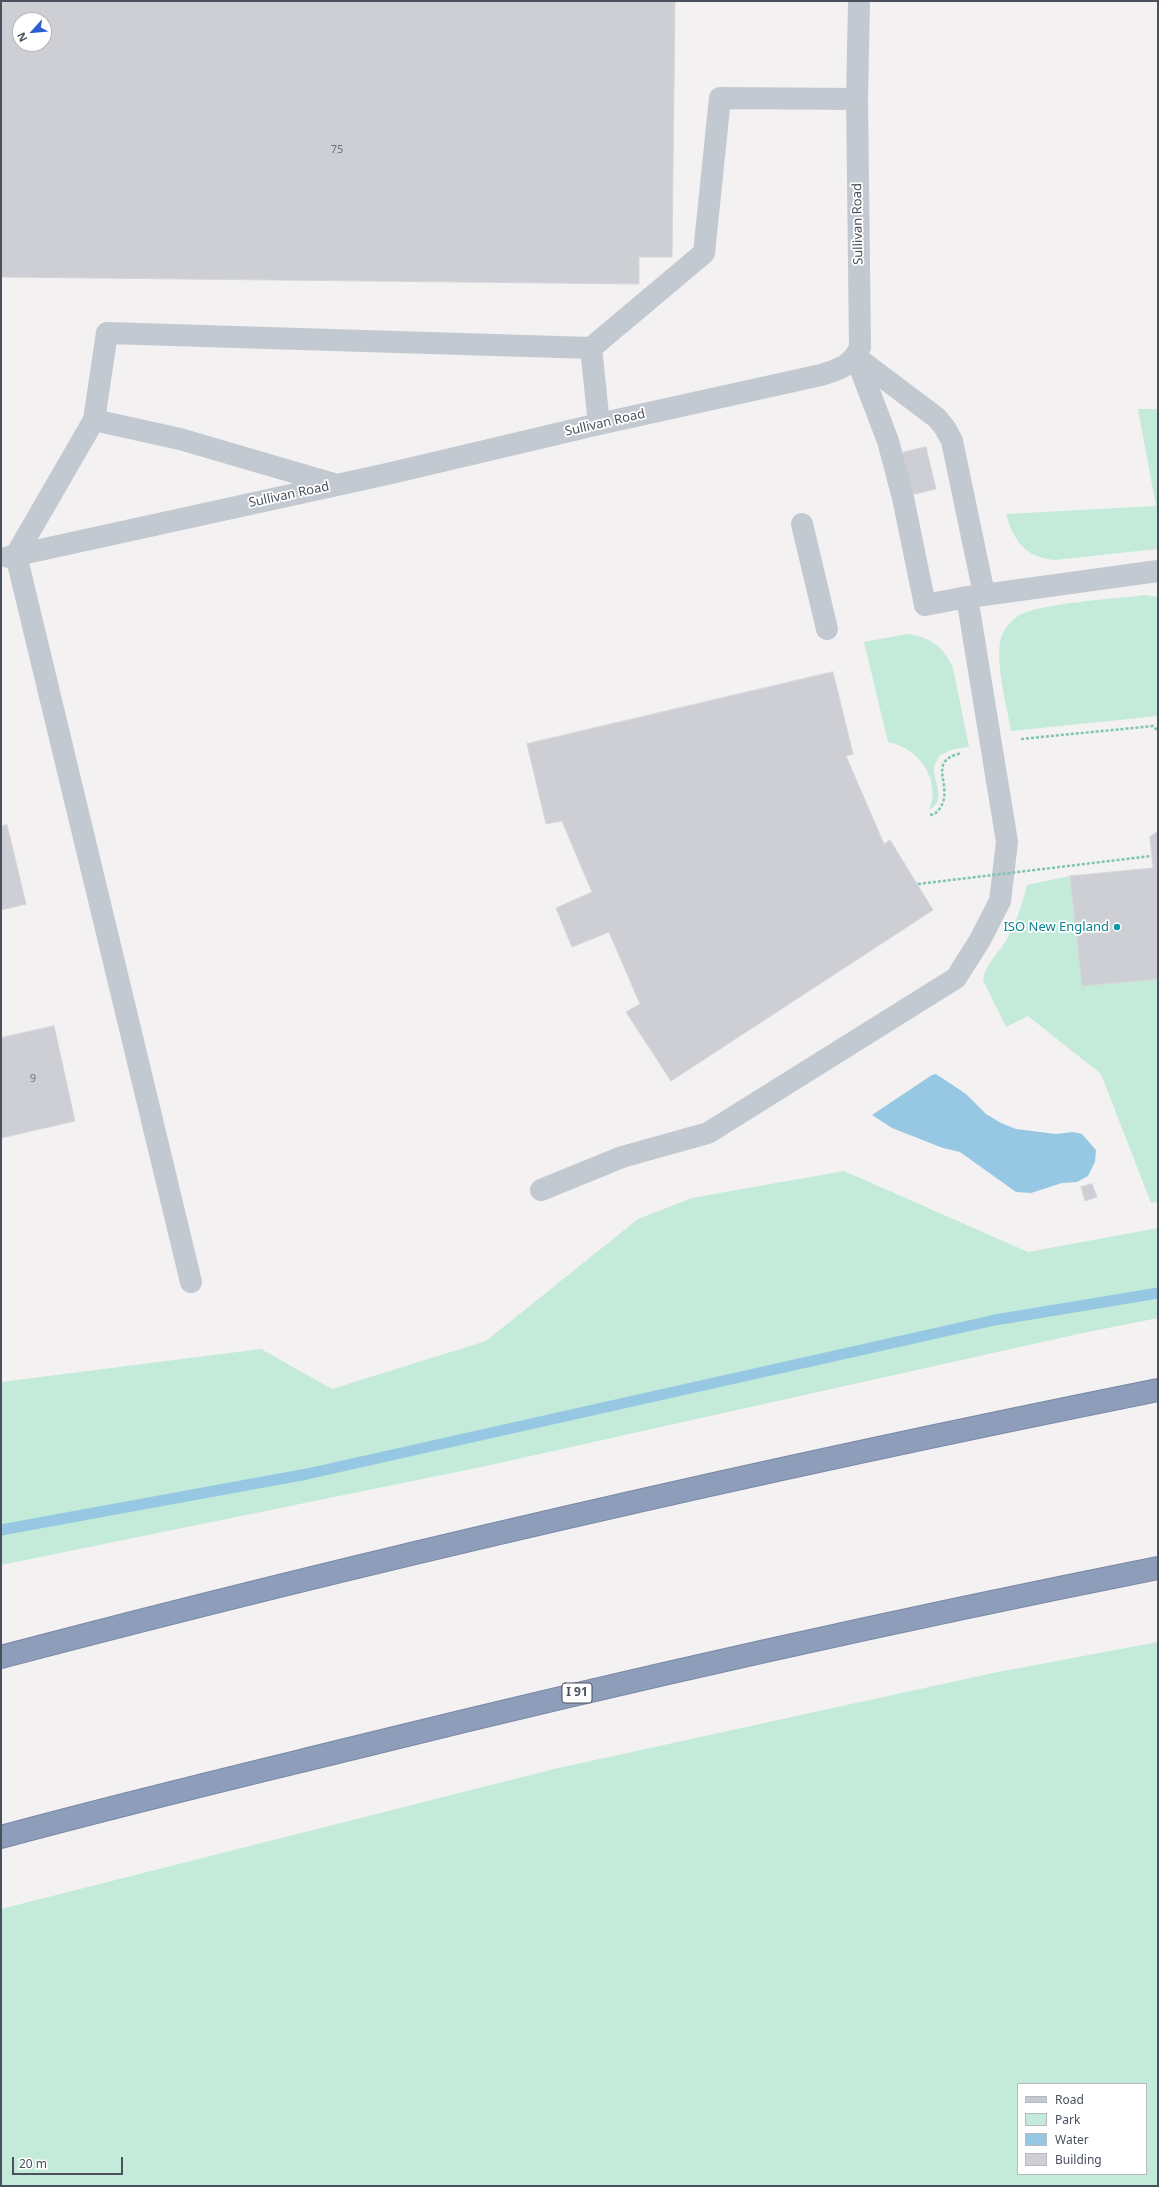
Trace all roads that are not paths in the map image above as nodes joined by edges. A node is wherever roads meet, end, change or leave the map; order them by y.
1 (859, 1) edge
2 (857, 99) junction
3 (591, 348) junction
4 (856, 358) junction
5 (94, 420) junction
6 (599, 424) junction
7 (337, 485) junction
8 (802, 524) dead end
9 (8, 557) edge
10 (1158, 571) edge
11 (975, 596) junction
12 (827, 629) dead end
13 (541, 1190) dead end
14 (191, 1282) dead end
15 (1158, 1390) edge
16 (1158, 1568) edge
17 (1, 1657) edge
18 (1, 1837) edge

1 - 2 street, Sullivan Road
2 - 3 street
2 - 4 street, Sullivan Road
3 - 5 street
3 - 6 street
4 - 6 street, Sullivan Road
4 - 11 street
4 - 11 street
5 - 7 street
5 - 9 street
6 - 7 street, Sullivan Road
7 - 9 street, Sullivan Road
8 - 12 street
9 - 14 street
10 - 11 street
11 - 13 street
15 - 17 highway
16 - 18 highway, I 91

